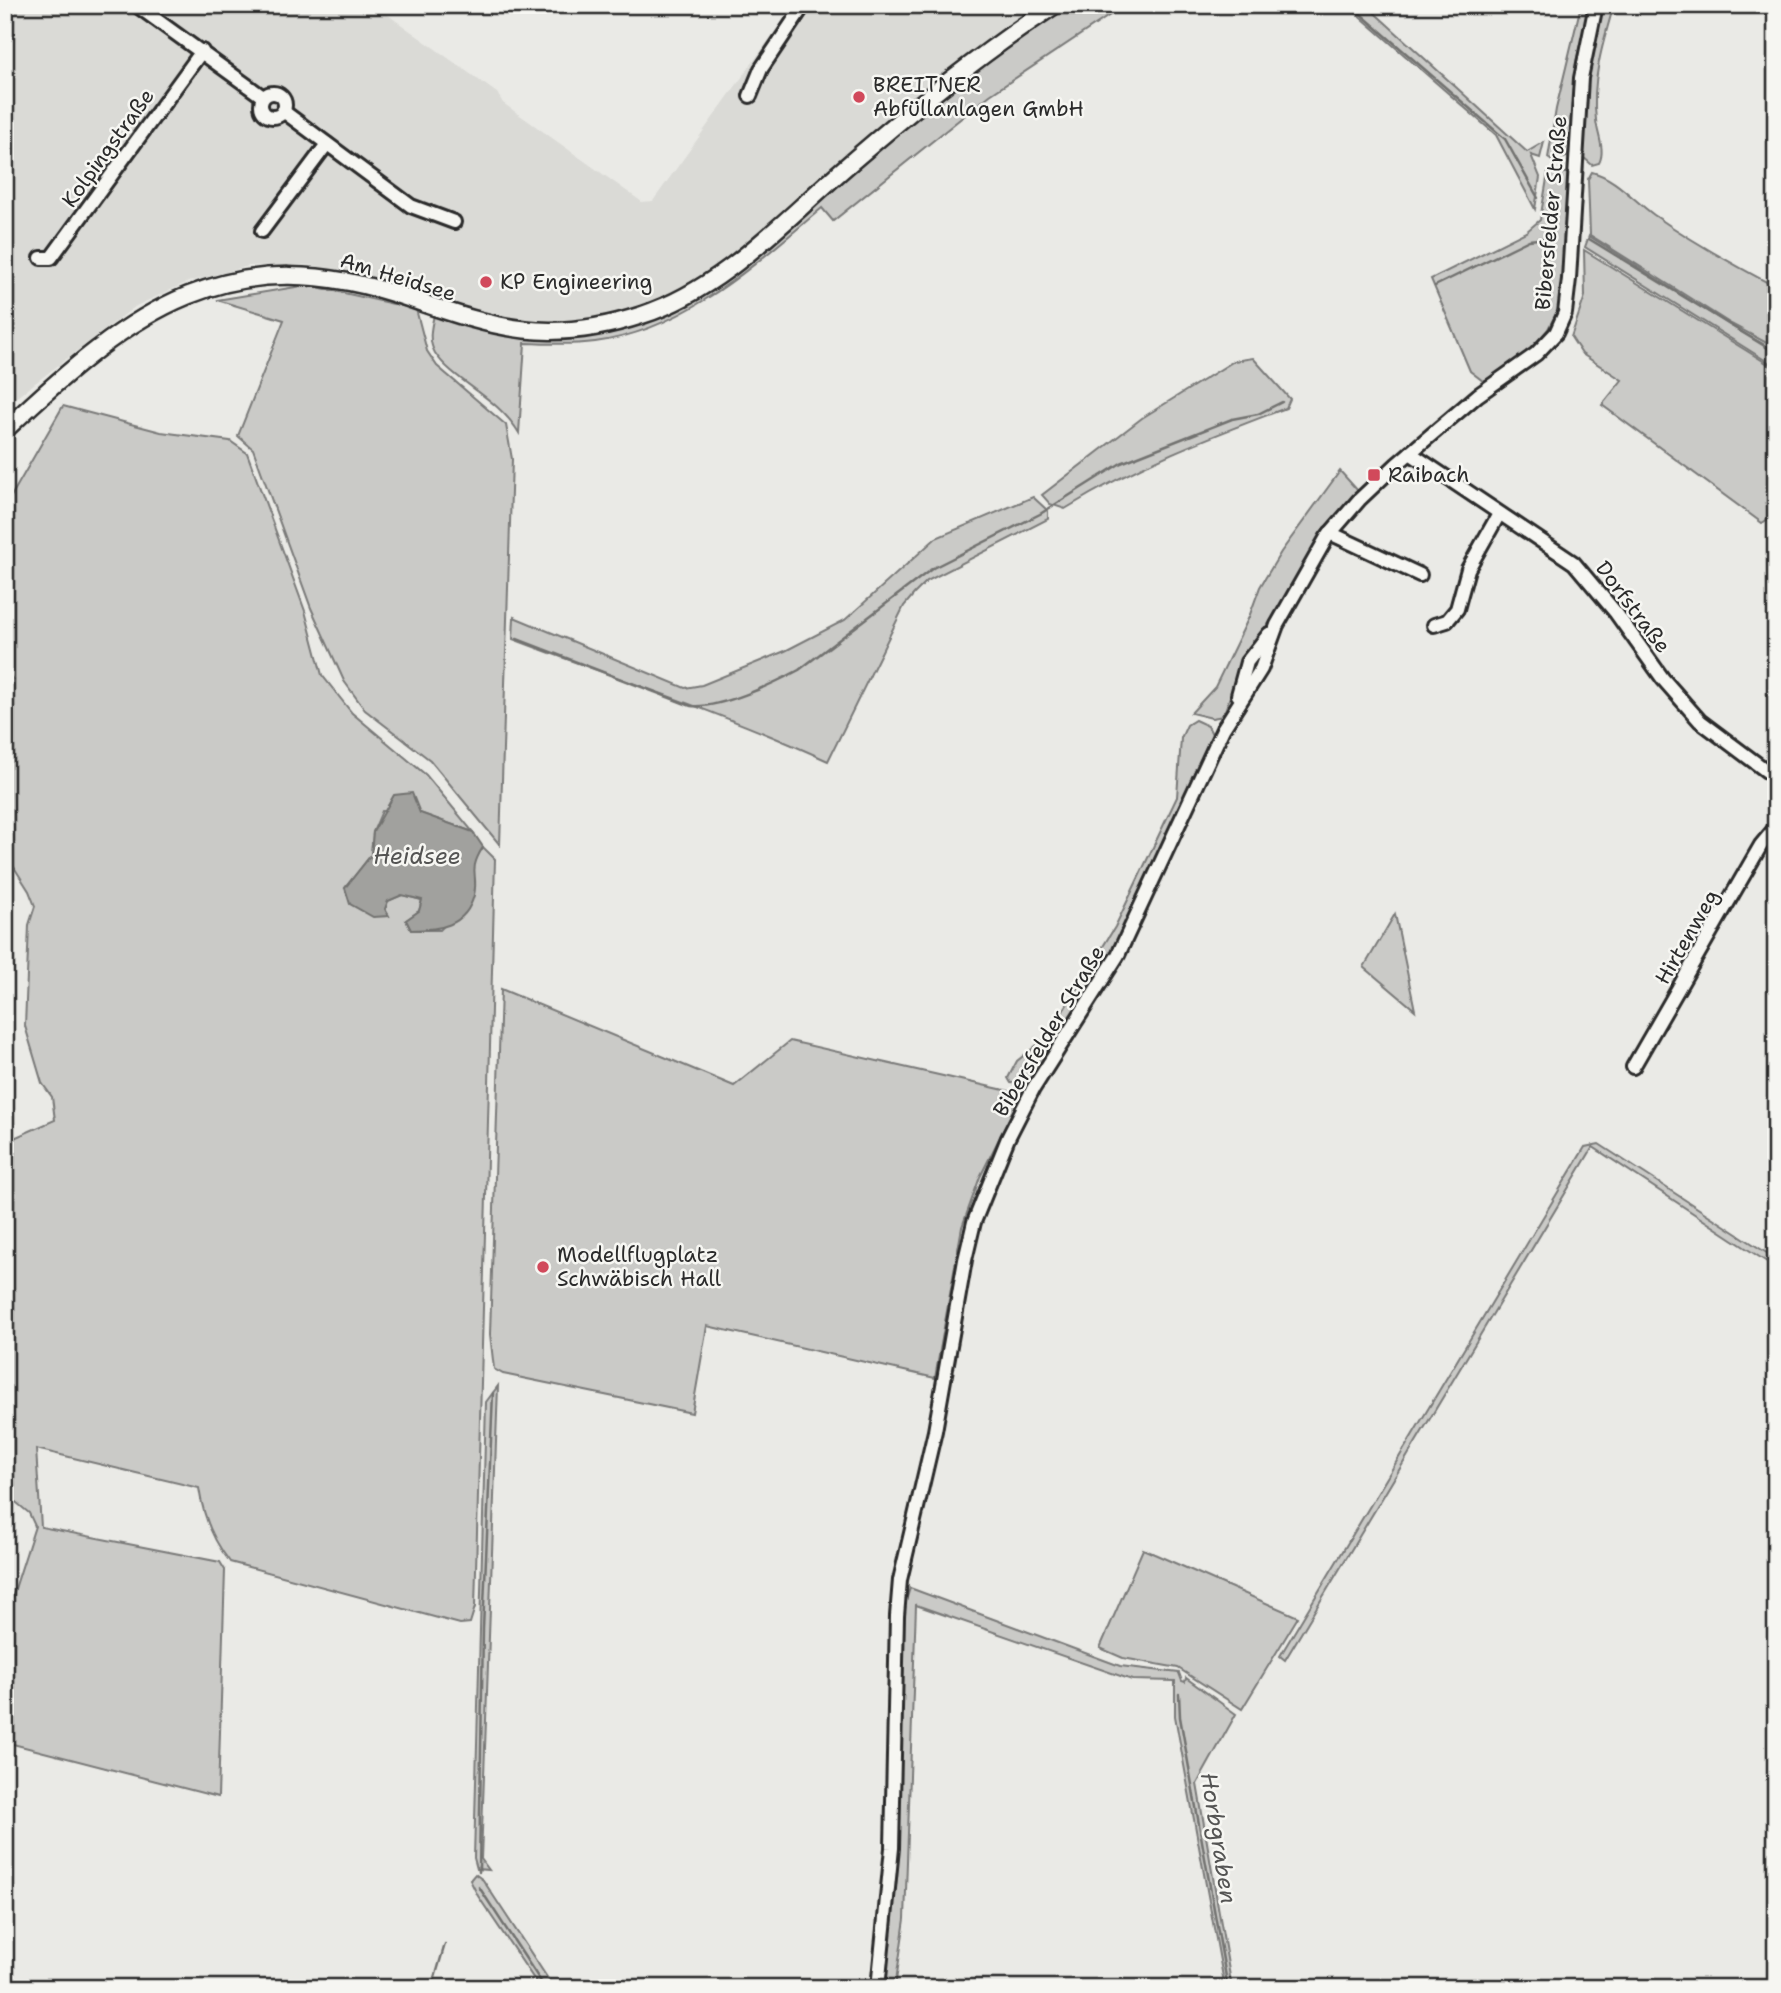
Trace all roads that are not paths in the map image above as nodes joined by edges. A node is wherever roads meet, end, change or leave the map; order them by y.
1 (136, 5) edge
2 (804, 5) edge
3 (1055, 5) edge
4 (1596, 5) edge
5 (202, 51) junction
6 (750, 96) dead end
7 (327, 144) junction
8 (454, 222) dead end
9 (262, 231) dead end
10 (41, 258) dead end
11 (5, 430) edge
12 (1410, 453) junction
13 (1499, 514) junction
14 (1331, 533) junction
15 (1420, 575) dead end
16 (1434, 625) dead end
17 (1776, 778) edge
18 (1776, 827) edge
19 (1633, 1066) dead end
20 (878, 1988) edge

1 - 5 street
2 - 6 street
3 - 11 main road, Am Heidsee
4 - 12 street, Bibersfelder Straße
5 - 7 street
5 - 10 street, Kolpingstraße
7 - 8 street
7 - 9 street
12 - 13 street, Dorfstraße
12 - 14 street, Bibersfelder Straße
13 - 16 street
13 - 17 street, Dorfstraße
14 - 15 street
14 - 20 street, Bibersfelder Straße
18 - 19 street, Hirtenweg

